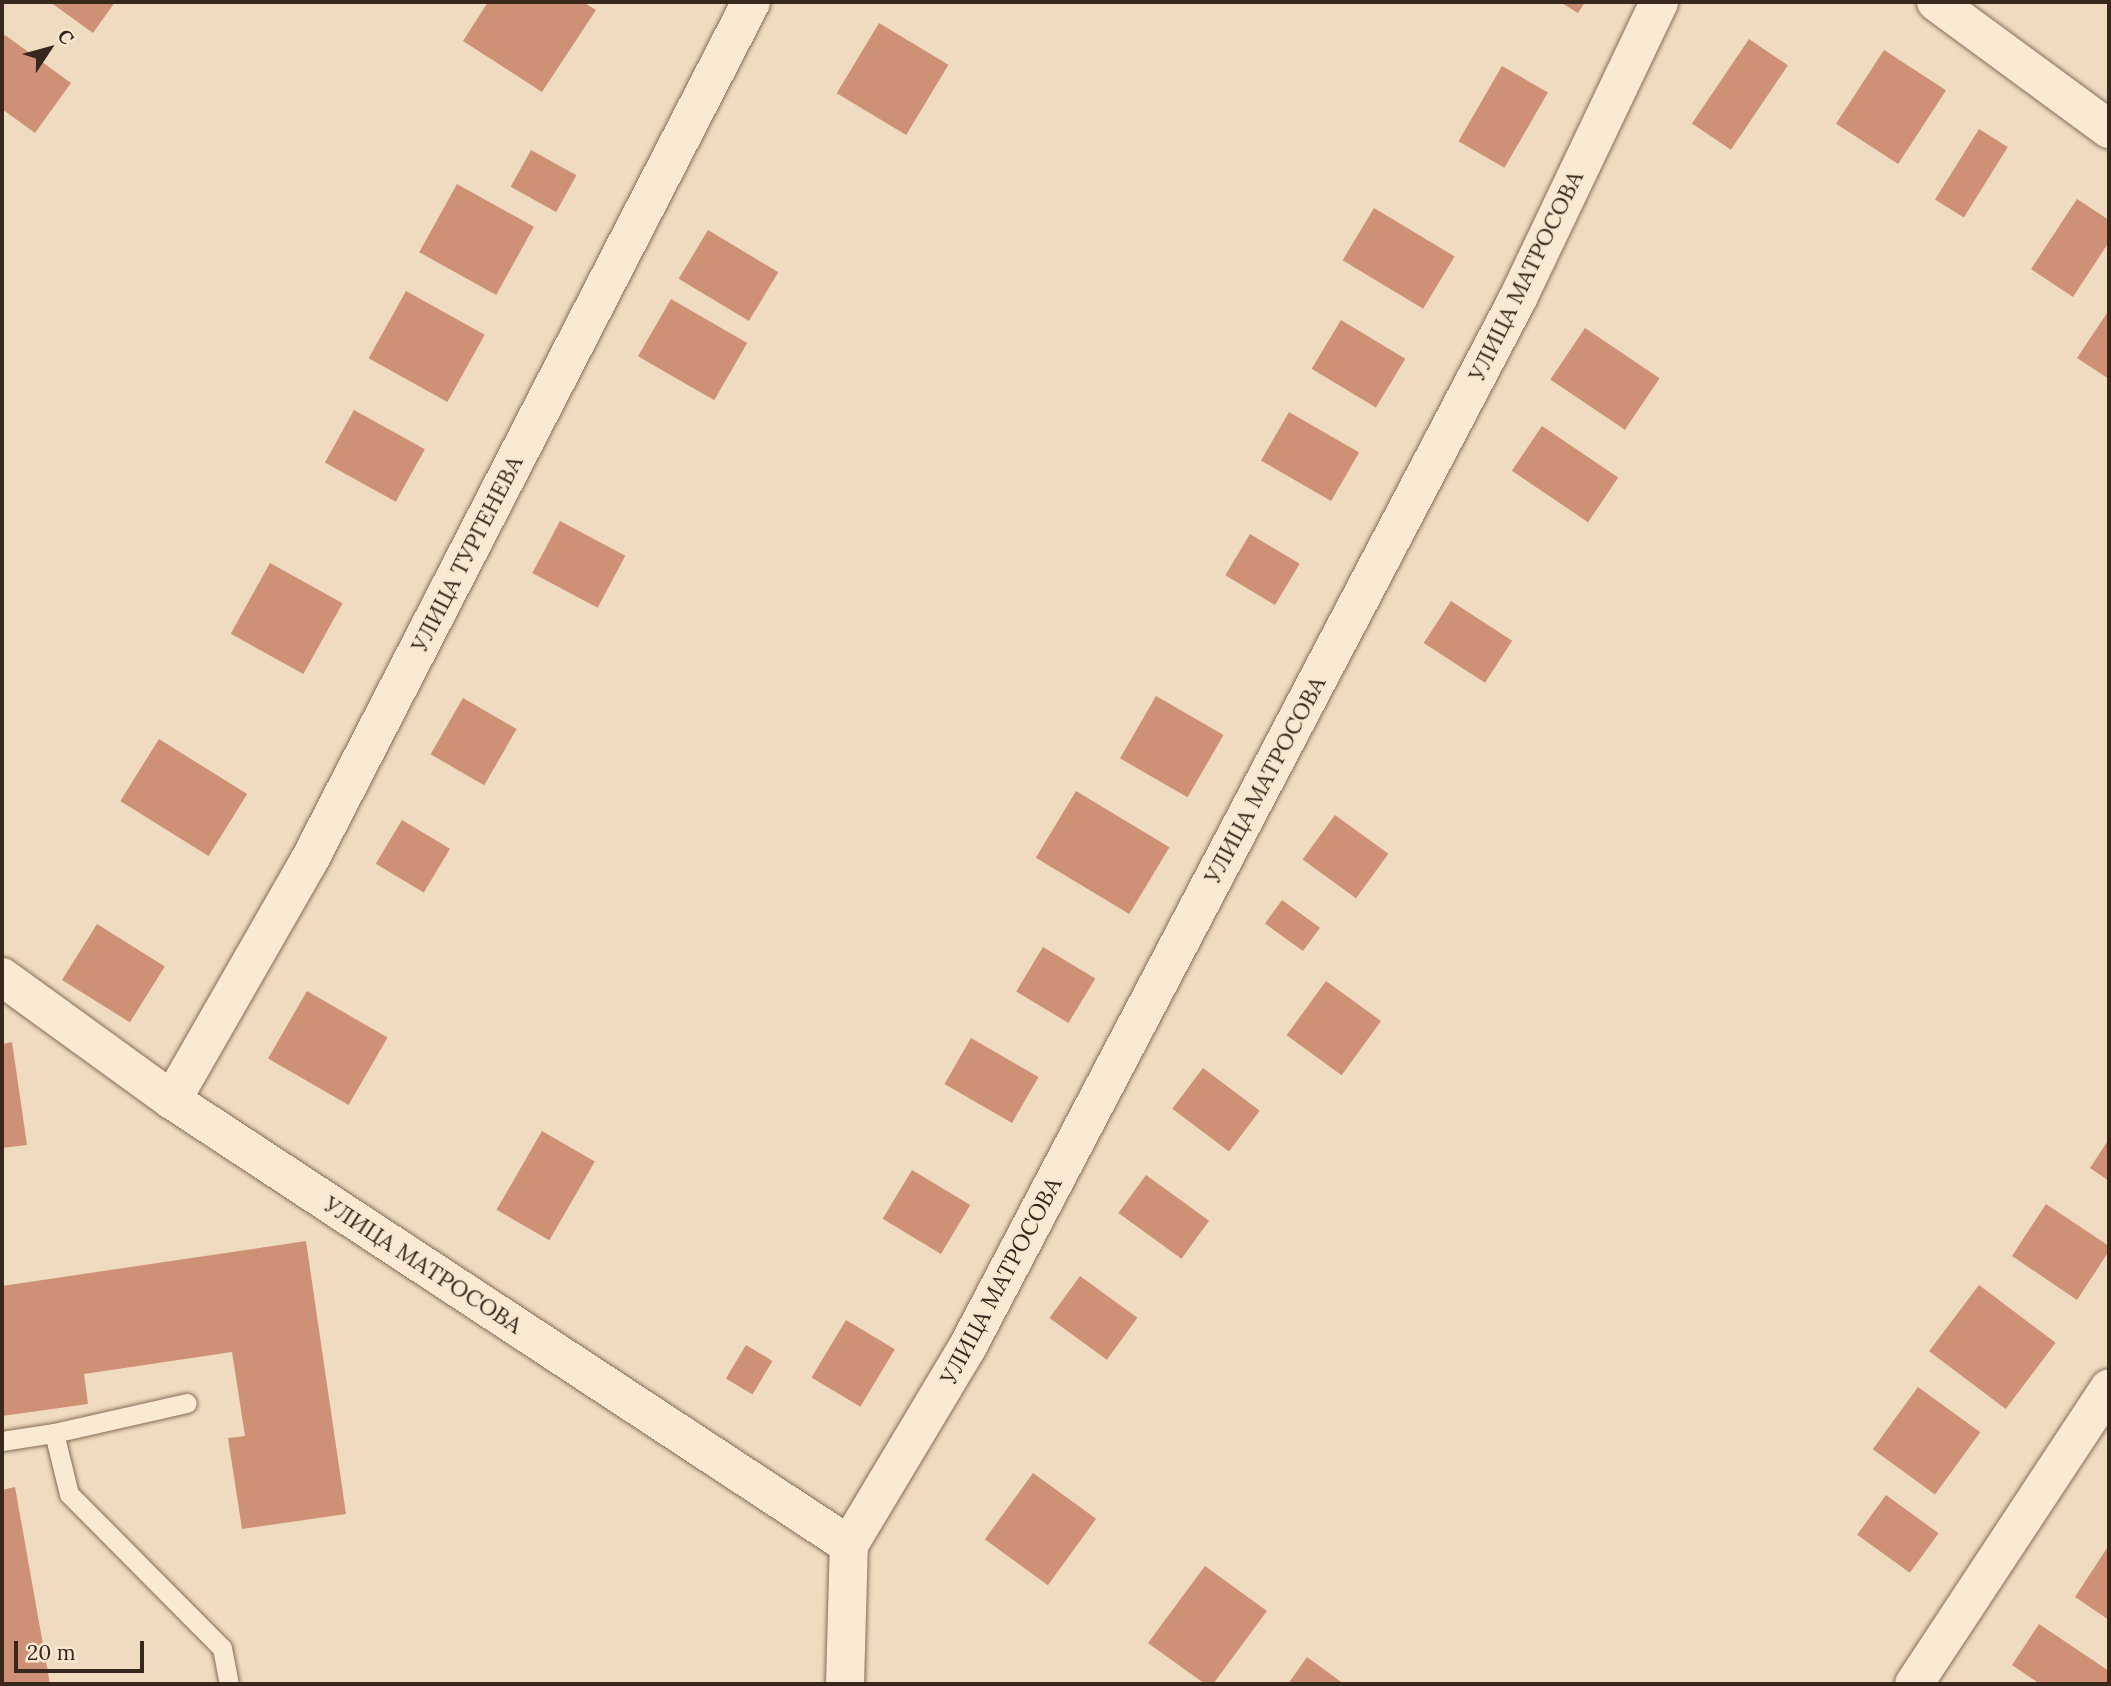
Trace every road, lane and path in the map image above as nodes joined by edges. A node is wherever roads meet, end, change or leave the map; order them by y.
1 (751, 2) edge
2 (1659, 2) edge
3 (1936, 2) edge
4 (2109, 129) edge
5 (2, 977) edge
6 (172, 1100) junction
7 (2109, 1388) edge
8 (187, 1403) dead end
9 (54, 1433) junction
10 (2, 1441) edge
11 (849, 1545) junction
12 (229, 1684) edge
13 (845, 1684) edge
14 (1914, 1684) edge

1 - 6 street, УЛИЦА ТУРГЕНЕВА
2 - 11 street, УЛИЦА МАТРОСОВА
3 - 4 street
5 - 6 street, УЛИЦА МАТРОСОВА
6 - 11 street, УЛИЦА МАТРОСОВА
7 - 14 street
8 - 9 lane
9 - 10 lane
9 - 12 lane
11 - 13 street, УЛИЦА МАТРОСОВА

